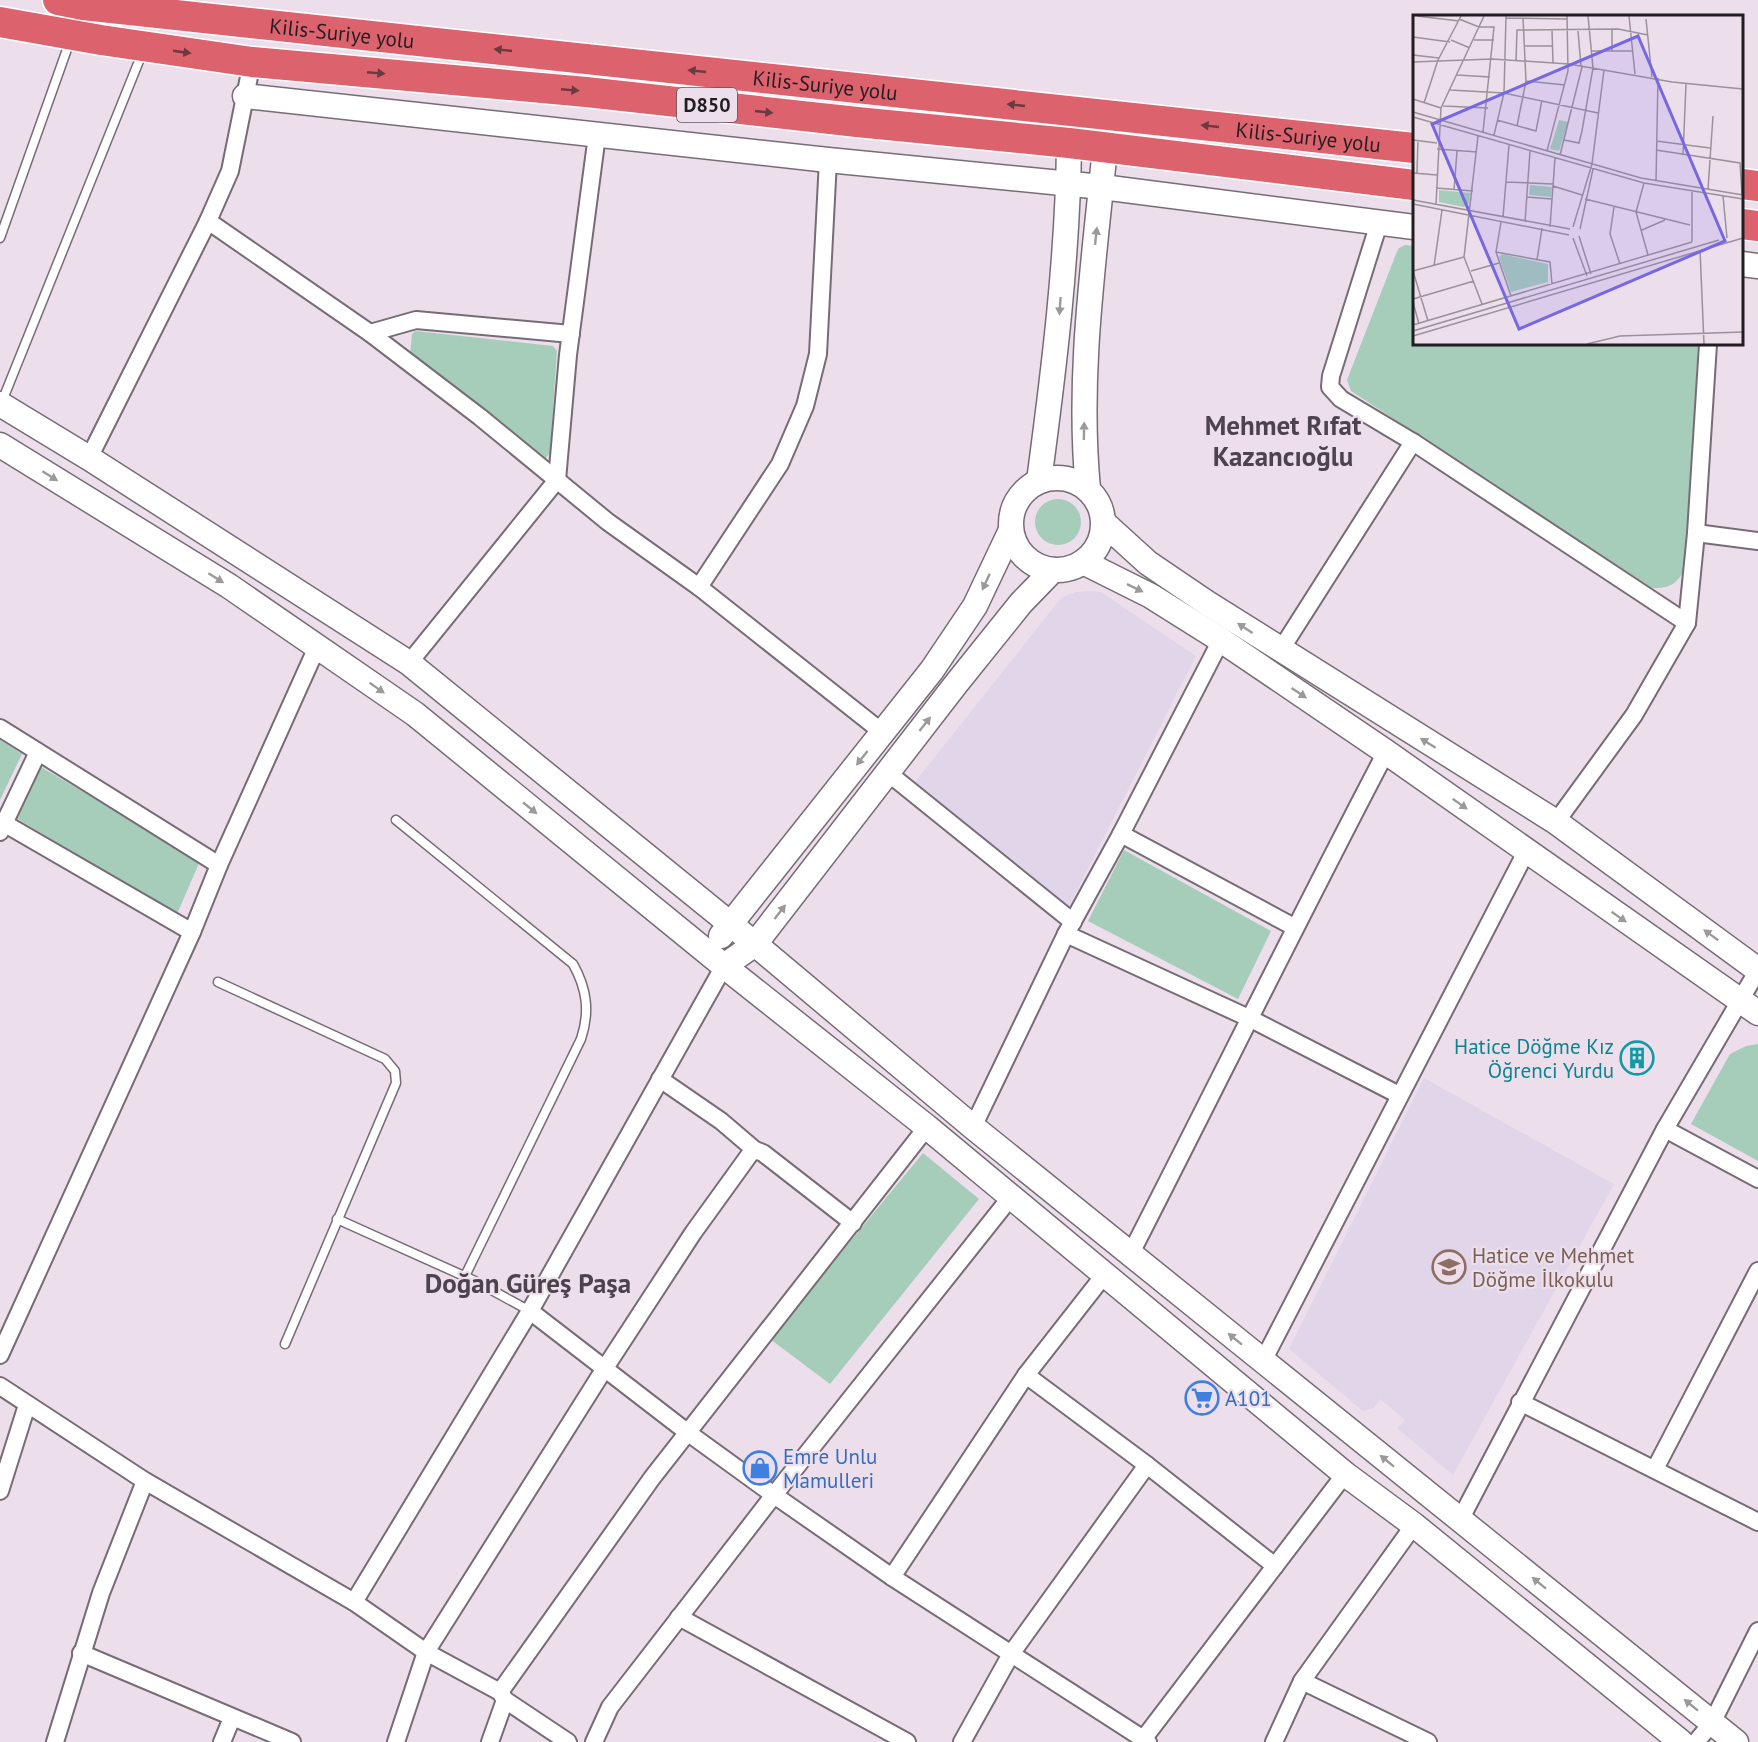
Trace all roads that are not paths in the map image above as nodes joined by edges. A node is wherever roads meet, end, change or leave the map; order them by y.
1 (58, 0) edge
2 (213, 9) edge
3 (0, 22) edge
4 (73, 35) junction
5 (145, 47) junction
6 (252, 62) junction
7 (245, 96) junction
8 (597, 135) junction
9 (1069, 143) junction
10 (1105, 148) junction
11 (1413, 148) edge
12 (828, 160) junction
13 (1743, 184) edge
14 (1068, 185) junction
15 (1413, 185) edge
16 (1758, 186) edge
17 (1101, 187) junction
18 (208, 221) junction
19 (1379, 223) junction
20 (1743, 224) edge
21 (1758, 226) edge
22 (1413, 227) edge
23 (0, 238) edge
24 (1743, 264) edge
25 (1758, 266) edge
26 (370, 333) junction
27 (571, 334) junction
28 (1708, 345) edge
29 (0, 404) edge
30 (1413, 442) junction
31 (0, 445) edge
32 (90, 458) junction
33 (557, 480) junction
34 (1039, 481) junction
35 (1088, 489) junction
36 (1104, 523) junction
37 (1011, 530) junction
38 (1696, 533) junction
39 (1758, 541) edge
40 (1083, 562) junction
41 (1053, 570) junction
42 (699, 587) junction
43 (1687, 623) junction
44 (1221, 640) junction
45 (317, 647) junction
46 (1280, 651) junction
47 (409, 663) junction
48 (0, 728) edge
49 (882, 732) junction
50 (38, 752) junction
51 (1386, 752) junction
52 (887, 772) junction
53 (396, 820) dead end
54 (1556, 822) junction
55 (2, 826) edge
56 (1120, 834) junction
57 (1526, 852) junction
58 (219, 865) junction
59 (731, 926) junction
60 (1294, 927) junction
61 (1069, 928) junction
62 (192, 932) junction
63 (755, 945) junction
64 (715, 959) junction
65 (1758, 970) edge
66 (218, 982) dead end
67 (1749, 1007) edge
68 (1251, 1019) junction
69 (660, 1079) junction
70 (1399, 1095) junction
71 (927, 1127) junction
72 (973, 1127) junction
73 (1665, 1129) junction
74 (755, 1150) junction
75 (1758, 1179) edge
76 (1010, 1198) junction
77 (337, 1219) junction
78 (853, 1223) junction
79 (1130, 1255) junction
80 (1758, 1271) edge
81 (1105, 1275) junction
82 (465, 1276) junction
83 (530, 1311) junction
84 (285, 1344) dead end
85 (0, 1355) edge
86 (1263, 1361) junction
87 (605, 1368) junction
88 (1026, 1375) junction
89 (0, 1386) edge
90 (1520, 1402) junction
91 (27, 1405) junction
92 (687, 1432) junction
93 (1147, 1465) junction
94 (1655, 1469) junction
95 (1345, 1474) junction
96 (145, 1481) junction
97 (0, 1491) edge
98 (774, 1495) junction
99 (1460, 1520) junction
100 (1758, 1522) edge
101 (1414, 1525) junction
102 (1275, 1566) junction
103 (892, 1577) junction
104 (354, 1602) junction
105 (680, 1617) junction
106 (1758, 1631) edge
107 (426, 1652) junction
108 (81, 1653) junction
109 (1011, 1654) junction
110 (1302, 1681) junction
111 (502, 1696) junction
112 (232, 1718) junction
113 (1712, 1723) junction
114 (1144, 1741) edge
115 (55, 1742) edge
116 (222, 1742) edge
117 (292, 1742) edge
118 (396, 1742) edge
119 (490, 1742) edge
120 (568, 1742) edge
121 (594, 1742) edge
122 (907, 1742) edge
123 (962, 1742) edge
124 (1274, 1742) edge
125 (1428, 1742) edge
126 (1681, 1742) edge
127 (1696, 1742) edge
128 (1736, 1742) edge

1 - 2 highway, Kilis-Suriye yolu / D850
11 -> 2 highway, Kilis-Suriye yolu / D850
3 - 4 highway, D850
4 - 5 highway, D850
4 - 23 lane
5 -> 6 highway, D850
5 - 29 lane
6 - 7 street
6 -> 9 highway, D850
7 - 8 street
7 - 18 street
8 - 12 street
8 - 27 street
9 - 10 highway, D850
9 - 14 street
10 - 15 highway, D850
10 - 17 street
12 - 14 street
12 - 42 street
13 - 16 highway
14 - 17 street
14 -> 34 street
17 - 19 street
35 -> 17 street
18 - 26 street
18 - 32 street
19 - 22 street
19 - 30 street
20 - 21 highway
24 - 25 street
26 - 27 street
26 - 33 street
27 - 33 street
28 - 38 street
29 - 32 street
30 - 43 street
30 - 46 street
31 -> 45 street
32 - 47 street
33 - 42 street
33 - 47 street
34 - 35 street
34 - 37 street
35 - 36 street
36 - 40 street
46 -> 36 street
37 - 41 street
37 -> 49 street
38 - 39 street
38 - 43 street
40 - 41 street
40 -> 44 street
52 -> 41 street
42 - 49 street
43 - 54 street
44 -> 51 street
44 - 56 street
45 - 58 street
45 -> 64 street
54 -> 46 street
47 - 59 street
48 - 50 street
49 -> 59 street
50 - 55 street
50 - 58 street
51 -> 57 street
51 - 60 street
52 - 61 street
63 -> 52 street
53 - 82 lane
65 -> 54 street
55 - 62 street
56 - 60 street
56 - 61 street
57 -> 67 street
57 - 70 street
58 - 62 street
59 - 63 street
59 - 64 street
60 - 68 street
61 - 68 street
61 - 72 street
62 - 85 street
63 - 64 street
63 - 72 street
64 - 69 street
64 - 71 street
65 - 67 street
66 - 77 lane
67 - 73 street
68 - 70 street
68 - 79 street
69 - 74 street
69 - 83 street
70 - 86 street
71 - 76 street
71 - 78 street
72 - 79 street
73 - 75 street
73 - 90 street
74 - 78 street
74 - 87 street
76 - 81 street
76 - 98 street
77 - 82 lane
77 - 84 lane
78 - 92 street
86 -> 79 street
80 - 94 street
81 - 88 street
81 - 95 street
82 - 83 lane
83 - 87 street
83 - 104 street
99 -> 86 street
87 - 92 street
87 - 107 street
88 - 93 street
88 - 103 street
89 - 91 street
90 - 94 street
90 - 99 street
91 - 96 street
91 - 97 street
92 - 98 street
92 - 111 street
93 - 102 street
93 - 109 street
94 - 100 street
95 - 101 street
95 - 102 street
96 - 104 street
96 - 108 street
98 - 103 street
98 - 105 street
113 -> 99 street
101 - 110 street
101 - 126 street
102 - 114 street
103 - 109 street
104 - 107 street
105 - 121 street
105 - 122 street
106 - 113 street
107 - 111 street
107 - 118 street
108 - 112 street
108 - 115 street
109 - 114 street
109 - 123 street
110 - 124 street
110 - 125 street
111 - 119 street
111 - 120 street
112 - 116 street
112 - 117 street
113 - 127 street
113 - 128 street

